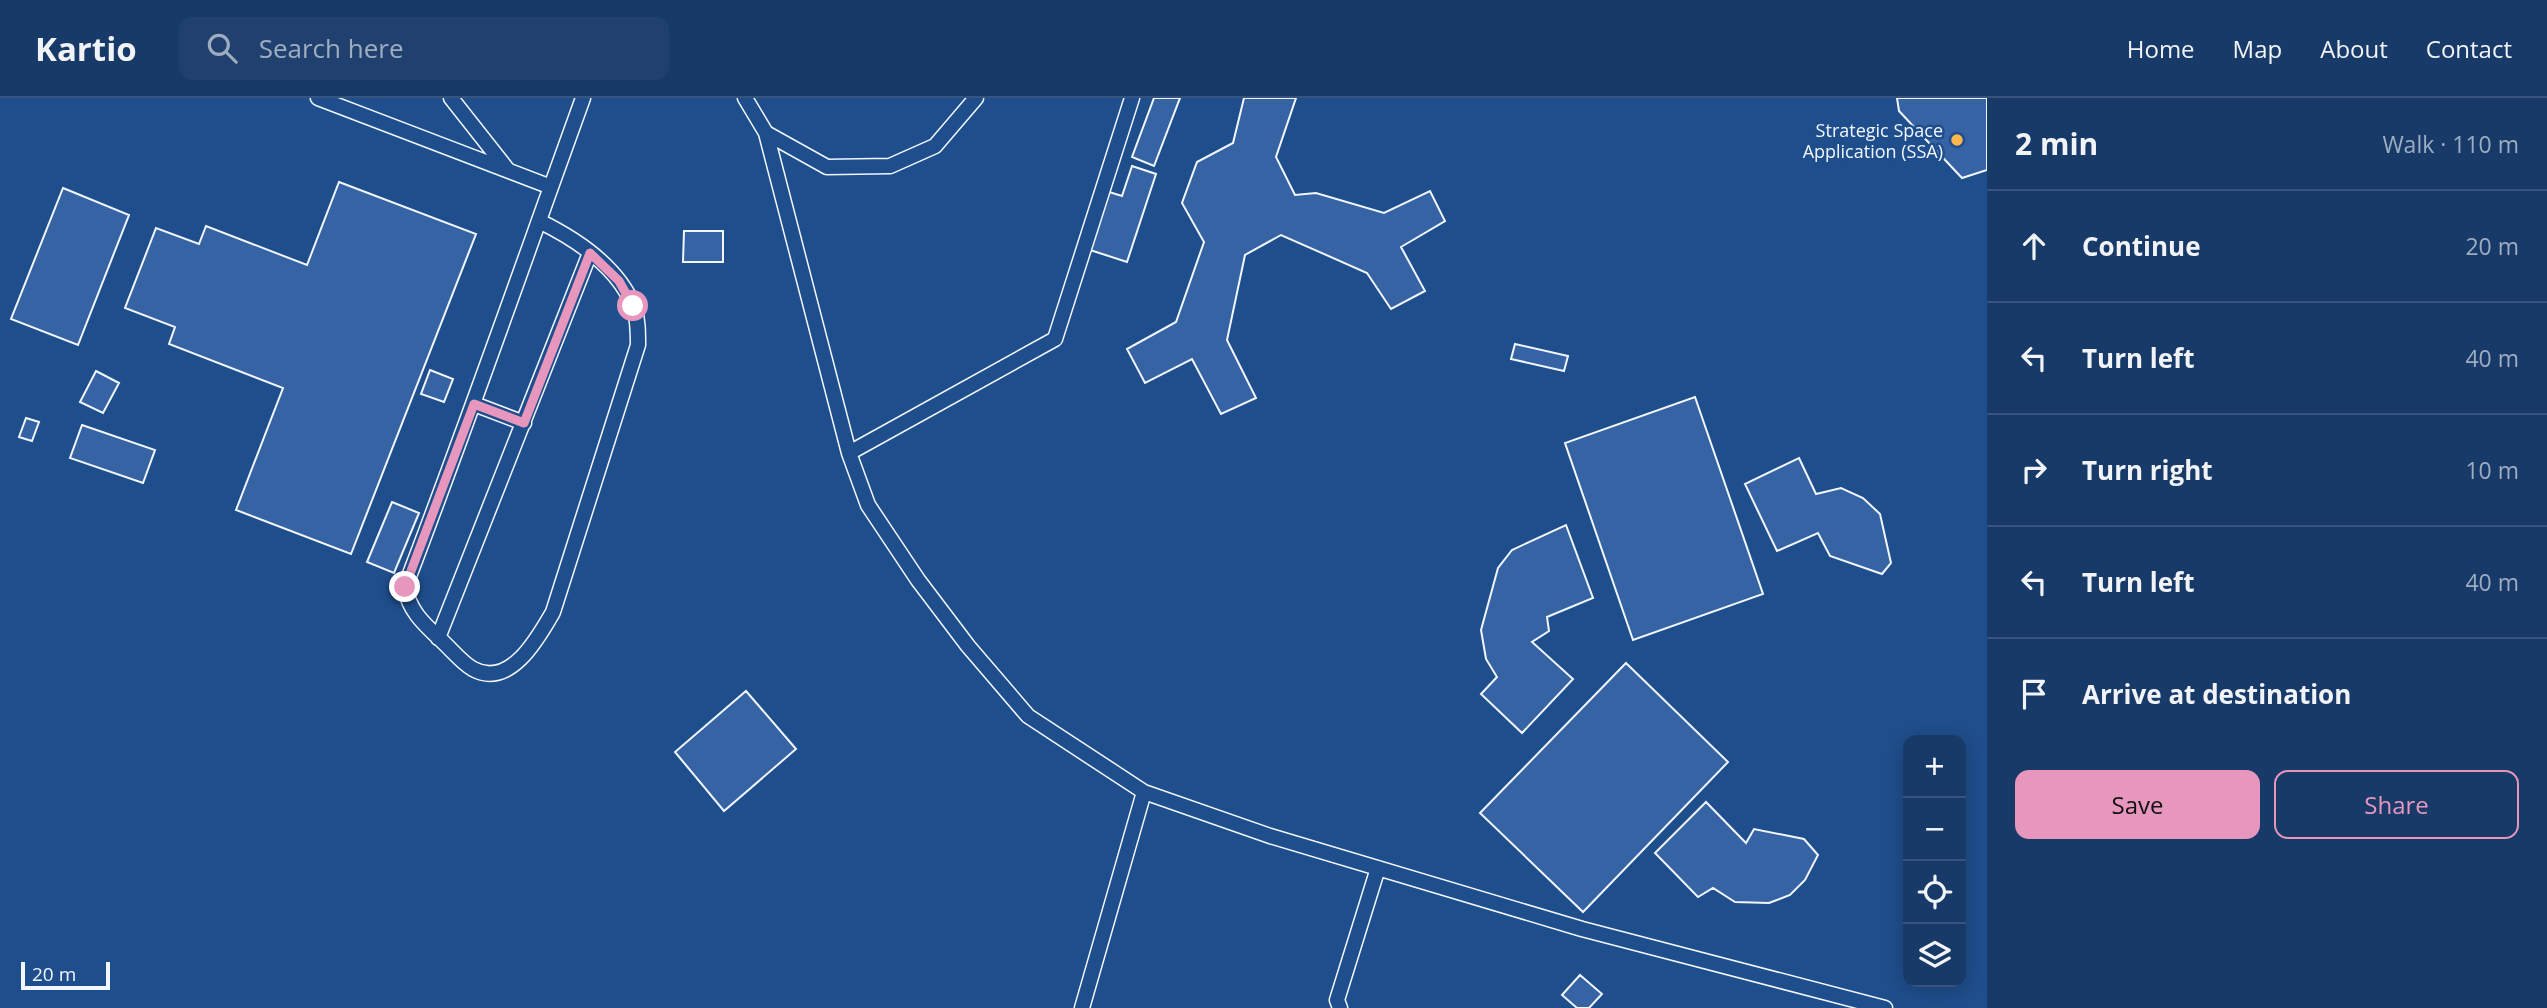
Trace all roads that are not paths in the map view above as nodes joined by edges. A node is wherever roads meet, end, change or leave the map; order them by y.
1 (318, 98) edge
2 (451, 98) edge
3 (583, 98) edge
4 (745, 98) edge
5 (976, 98) edge
6 (1132, 98) edge
7 (766, 133) junction
8 (508, 170) junction
9 (551, 187) junction
10 (539, 220) junction
11 (590, 253) junction
12 (474, 404) junction
13 (524, 423) junction
14 (849, 453) junction
15 (438, 638) junction
16 (1144, 792) junction
17 (1378, 868) junction
18 (1082, 1008) edge
19 (1340, 1008) edge
20 (1885, 1008) edge

1 - 8 lane
2 - 8 lane
3 - 9 lane
4 - 7 lane
5 - 7 lane
6 - 14 lane
7 - 14 lane
8 - 9 lane
9 - 10 lane
10 - 11 lane
10 - 12 lane
11 - 13 lane
11 - 15 lane
12 - 13 lane
12 - 15 lane
13 - 15 lane
14 - 16 lane
16 - 17 lane
16 - 18 lane
17 - 19 lane
17 - 20 lane

